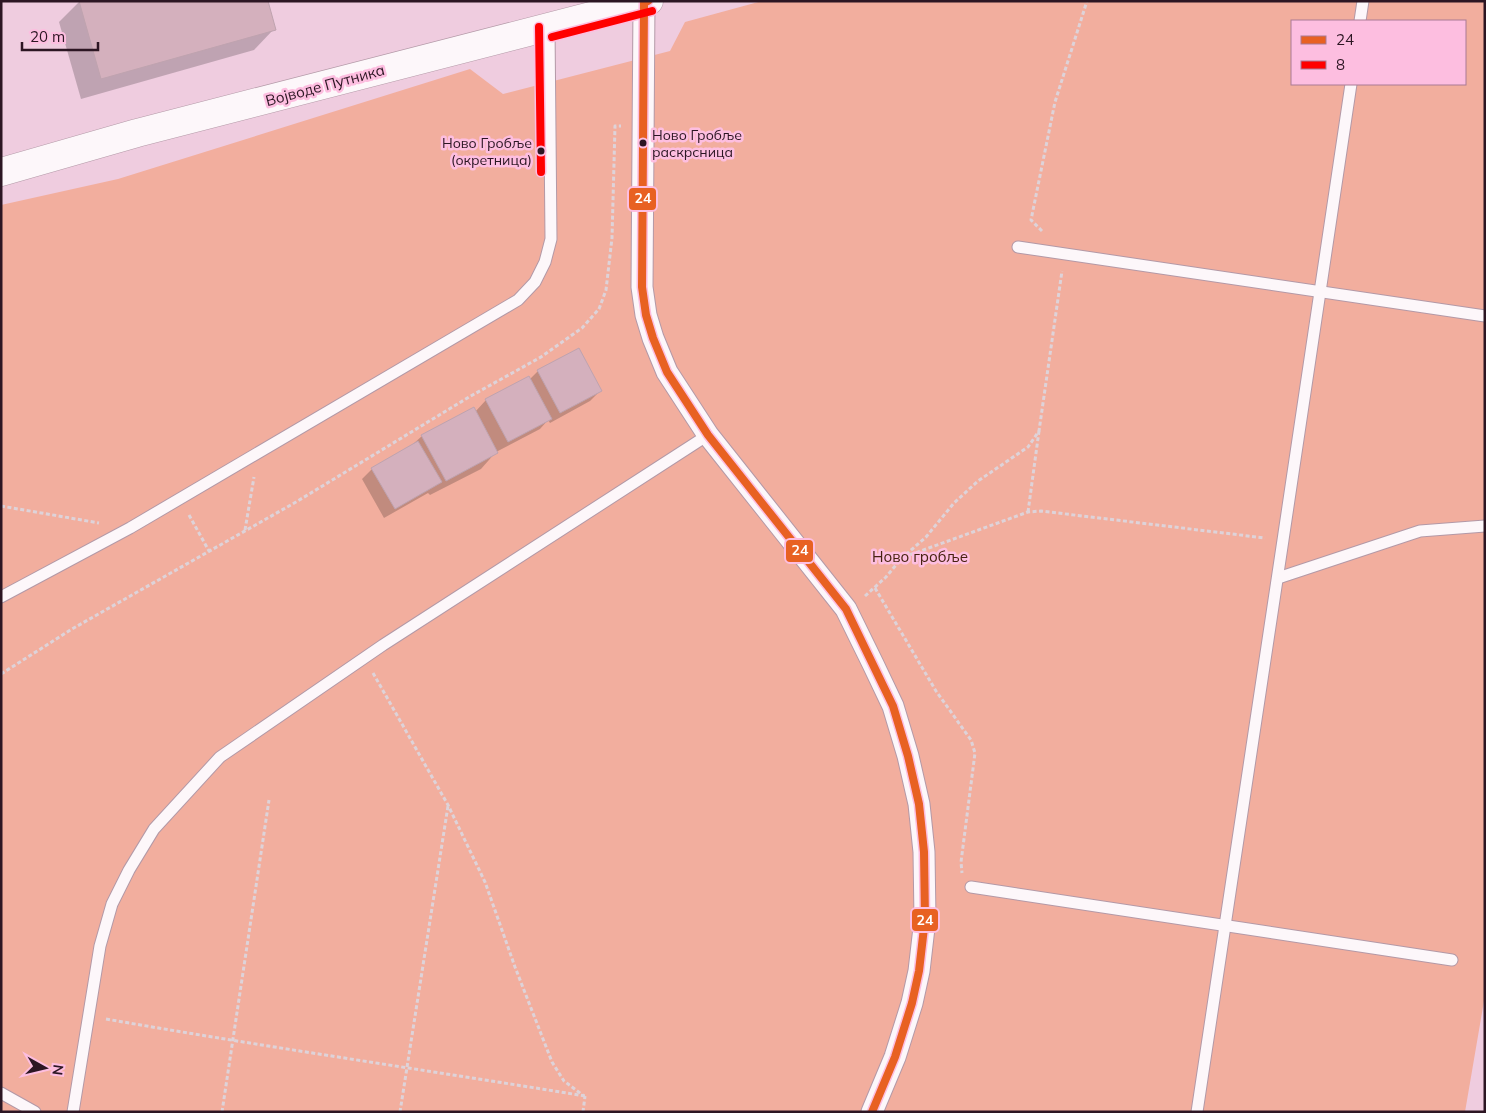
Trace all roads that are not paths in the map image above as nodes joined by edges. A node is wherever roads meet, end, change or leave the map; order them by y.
1 (1363, 1) edge
2 (646, 2) edge
3 (1360, 20) edge
4 (549, 27) junction
5 (1351, 85) edge
6 (1, 172) edge
7 (1018, 247) dead end
8 (1320, 292) junction
9 (1485, 316) edge
10 (708, 435) junction
11 (1485, 526) edge
12 (1278, 578) junction
13 (1, 597) edge
14 (971, 887) road end
15 (1225, 925) junction
16 (1452, 960) dead end
17 (1, 1093) edge
18 (35, 1112) edge
19 (72, 1112) edge
20 (872, 1112) edge
21 (1197, 1112) edge

1 - 3 lane
2 - 4 street, Војводе Путника
2 - 10 street
4 - 6 street, Војводе Путника
4 - 13 lane
5 - 8 lane
7 - 8 lane
8 - 9 lane
8 - 12 lane
10 - 19 lane
10 - 20 street
11 - 12 lane
12 - 15 lane
14 - 15 lane
15 - 16 lane
15 - 21 lane
17 - 18 lane

